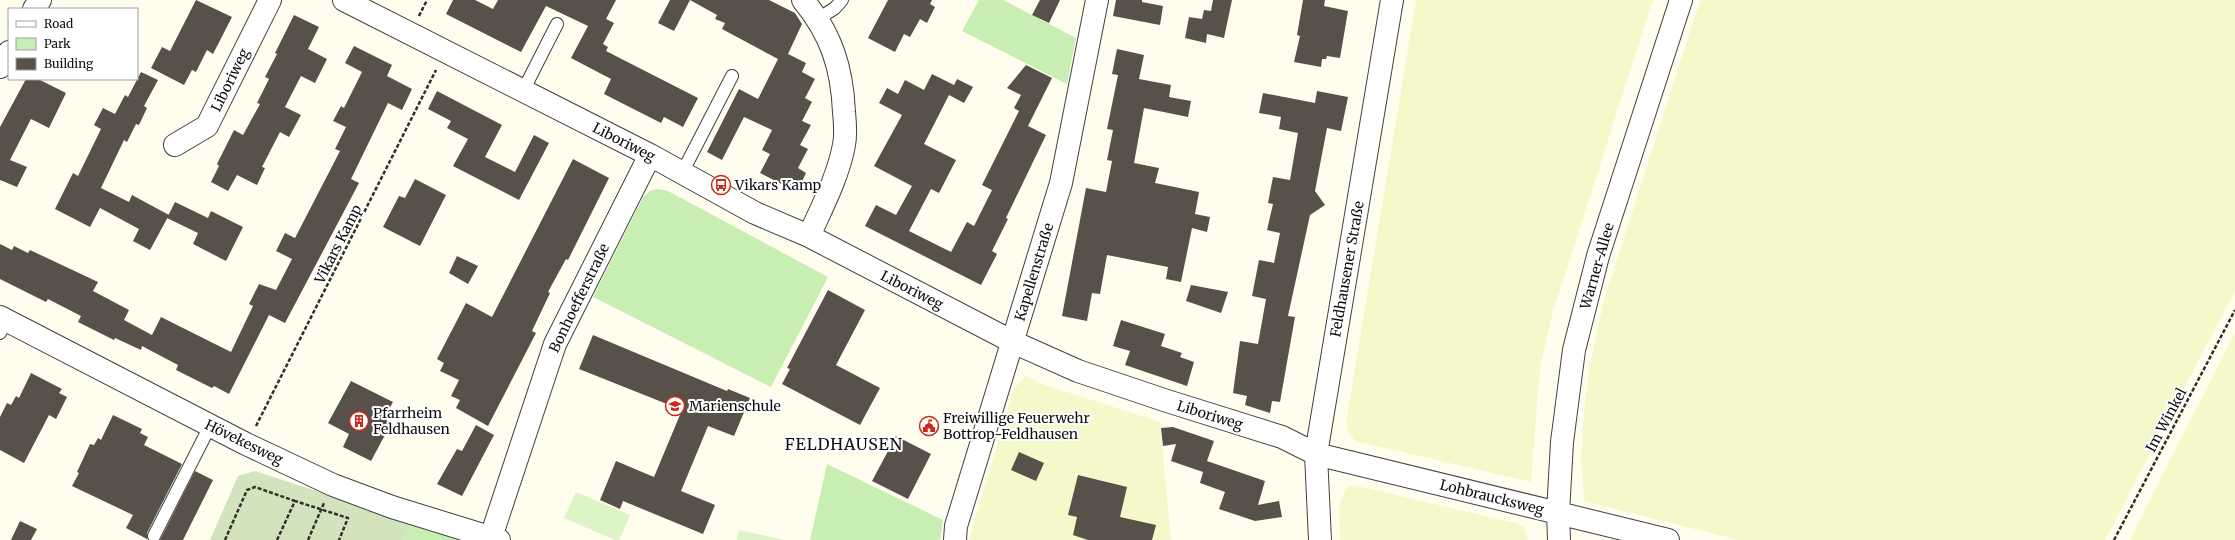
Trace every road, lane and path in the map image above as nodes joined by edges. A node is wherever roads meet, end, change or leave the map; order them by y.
1 (270, 0) edge
2 (344, 0) edge
3 (802, 0) edge
4 (842, 0) edge
5 (1097, 0) edge
6 (1392, 0) edge
7 (1681, 0) edge
8 (818, 19) junction
9 (557, 24) dead end
10 (445, 52) junction
11 (8, 54) edge
12 (0, 67) edge
13 (732, 76) dead end
14 (523, 91) junction
15 (175, 145) dead end
16 (650, 155) junction
17 (682, 173) junction
18 (809, 236) junction
19 (2235, 310) edge
20 (2, 324) edge
21 (1013, 342) junction
22 (210, 426) junction
23 (246, 444) junction
24 (1316, 454) junction
25 (333, 485) junction
26 (295, 501) junction
27 (322, 509) junction
28 (1558, 513) junction
29 (154, 536) dead end
30 (495, 539) edge
31 (225, 540) edge
32 (277, 540) edge
33 (308, 540) edge
34 (338, 540) edge
35 (955, 540) edge
36 (1320, 540) edge
37 (1559, 540) edge
38 (1668, 540) edge
39 (2114, 540) edge

1 - 15 street, Liboriweg
2 - 10 street, Liboriweg
3 - 8 street
4 - 8 lane
5 - 21 street, Kapellenstraße
6 - 24 street, Feldhausener Straße
7 - 28 street, Warner-Allee
8 - 18 street
9 - 14 lane
10 - 14 street, Liboriweg
10 - 23 path, Vikars Kamp
11 - 12 street
13 - 17 lane
14 - 16 street, Liboriweg
16 - 17 street, Liboriweg
16 - 30 street, Bonhoefferstraße
17 - 18 street, Liboriweg
18 - 21 street, Liboriweg
19 - 39 path, Im Winkel
20 - 22 street, Hövekesweg
21 - 24 street, Liboriweg
21 - 35 street, Kapellenstraße
22 - 23 street, Hövekesweg
22 - 29 lane
23 - 25 street, Hövekesweg
24 - 28 street, Lohbraucksweg
24 - 36 street, Feldhausener Straße
25 - 27 path
25 - 30 street, Hövekesweg
26 - 27 path
26 - 31 path
26 - 32 path
27 - 33 path
27 - 34 path
28 - 37 street, Warner-Allee
28 - 38 street, Lohbraucksweg

